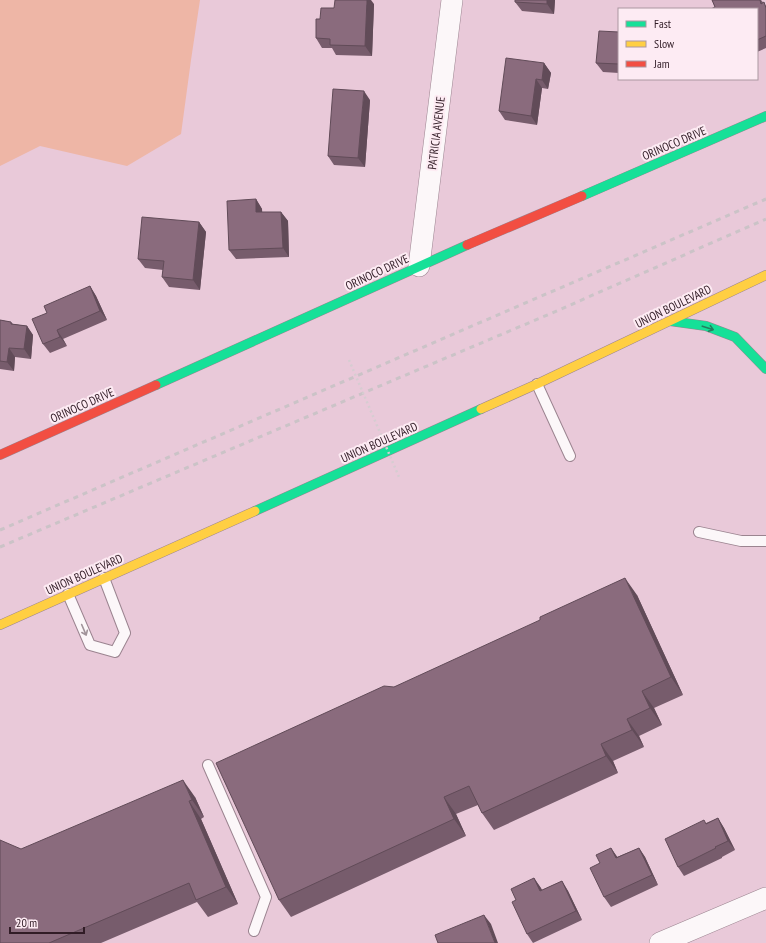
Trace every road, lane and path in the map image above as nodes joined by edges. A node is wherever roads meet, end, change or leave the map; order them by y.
1 (452, 0) edge
2 (766, 116) edge
3 (419, 266) junction
4 (766, 275) edge
5 (670, 321) junction
6 (349, 360) dead end
7 (766, 369) edge
8 (537, 384) junction
9 (0, 455) edge
10 (570, 456) dead end
11 (399, 477) dead end
12 (699, 532) dead end
13 (766, 541) edge
14 (104, 578) junction
15 (68, 594) junction
16 (0, 625) edge
17 (208, 765) dead end
18 (766, 898) edge
19 (254, 931) dead end
20 (660, 943) edge

1 - 3 street, PATRICIA AVENUE
2 - 3 main road, ORINOCO DRIVE
3 - 9 main road, ORINOCO DRIVE
4 - 5 main road, UNION BOULEVARD
5 -> 7 main road
5 - 8 main road, UNION BOULEVARD
6 - 11 path, bridge
8 - 10 lane
8 - 14 main road, UNION BOULEVARD
12 - 13 lane
14 - 15 main road, UNION BOULEVARD
15 -> 14 lane
15 - 16 main road, UNION BOULEVARD
17 - 19 lane
18 - 20 street

